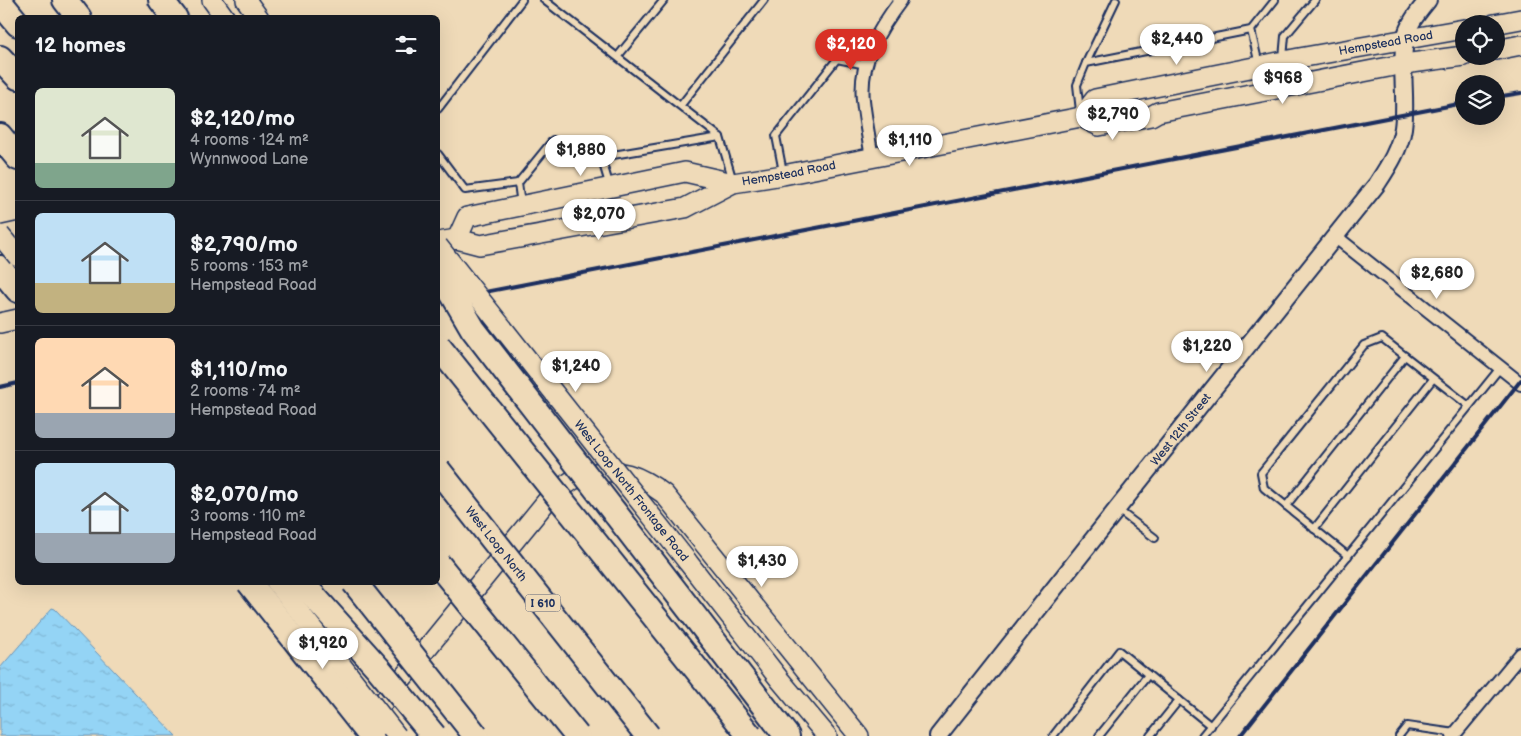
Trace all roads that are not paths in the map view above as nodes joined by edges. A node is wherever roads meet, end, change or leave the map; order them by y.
1 (65, 0) edge
2 (161, 0) edge
3 (212, 0) edge
4 (246, 0) edge
5 (522, 0) edge
6 (544, 0) edge
7 (664, 0) edge
8 (764, 0) edge
9 (901, 0) edge
10 (1116, 0) edge
11 (1275, 0) edge
12 (1315, 0) edge
13 (1428, 0) edge
14 (0, 2) edge
15 (77, 15) edge
16 (173, 15) edge
17 (223, 15) edge
18 (257, 15) edge
19 (1521, 19) edge
20 (15, 20) edge
21 (1505, 22) edge
22 (1250, 30) junction
23 (1455, 30) edge
24 (1405, 38) junction
25 (1521, 45) edge
26 (1505, 48) edge
27 (618, 56) junction
28 (1455, 57) edge
29 (0, 58) edge
30 (1283, 62) junction
31 (1086, 63) junction
32 (1404, 64) junction
33 (866, 65) junction
34 (1260, 66) junction
35 (15, 74) edge
36 (440, 105) edge
37 (681, 105) junction
38 (1081, 117) junction
39 (0, 136) edge
40 (720, 136) junction
41 (15, 154) edge
42 (440, 157) edge
43 (601, 157) junction
44 (872, 158) junction
45 (784, 175) junction
46 (518, 182) junction
47 (733, 183) junction
48 (610, 188) junction
49 (521, 206) junction
50 (15, 232) edge
51 (0, 235) edge
52 (1336, 237) junction
53 (457, 238) junction
54 (440, 242) edge
55 (440, 249) edge
56 (15, 253) edge
57 (0, 268) edge
58 (440, 272) edge
59 (15, 286) edge
60 (15, 320) edge
61 (0, 322) edge
62 (440, 348) edge
63 (1405, 356) junction
64 (1500, 368) junction
65 (1433, 378) junction
66 (1521, 384) edge
67 (1469, 406) junction
68 (440, 473) edge
69 (1286, 506) junction
70 (1117, 509) junction
71 (1314, 529) junction
72 (1155, 538) dead end
73 (1348, 556) junction
74 (440, 566) edge
75 (251, 585) edge
76 (278, 585) edge
77 (304, 585) edge
78 (356, 585) edge
79 (1521, 654) edge
80 (1148, 674) junction
81 (1179, 700) junction
82 (1210, 726) junction
83 (1456, 735) edge
84 (359, 736) edge
85 (371, 736) edge
86 (398, 736) edge
87 (434, 736) edge
88 (476, 736) edge
89 (577, 736) edge
90 (648, 736) edge
91 (750, 736) edge
92 (786, 736) edge
93 (827, 736) edge
94 (858, 736) edge
95 (938, 736) edge
96 (1053, 736) edge
97 (1099, 736) edge
98 (1150, 736) edge
99 (1202, 736) edge
100 (1399, 736) edge

1 - 15 highway
2 - 16 highway
3 - 17 main road
4 - 18 main road
5 - 36 lane
6 - 27 lane
7 - 27 lane
8 - 37 lane
9 - 33 street
10 - 31 lane
11 - 22 lane
12 - 30 lane
13 - 24 street, West 12th Street
14 - 20 highway
19 - 21 main road
22 - 31 lane
22 - 34 lane
23 - 24 main road, Hempstead Road
24 - 30 main road, Hempstead Road
24 - 32 street, West 12th Street
25 - 26 main road
27 - 37 lane
28 - 32 main road, Hempstead Road
29 - 35 highway
30 - 34 main road, Hempstead Road
31 - 38 lane
32 - 38 main road, Hempstead Road
32 - 52 street, West 12th Street
33 - 44 street
33 - 45 lane
34 - 38 main road, Hempstead Road
37 - 40 lane
38 - 44 main road, Hempstead Road
39 - 41 highway
40 - 43 lane
40 - 47 lane
42 - 46 lane
43 - 46 lane
43 - 48 lane
44 - 45 main road, Hempstead Road
45 - 47 main road, Hempstead Road
46 - 49 lane
47 - 48 main road, Hempstead Road
47 - 53 main road, Hempstead Road
48 - 49 main road, Hempstead Road
49 - 53 main road, Hempstead Road
50 - 51 main road
51 - 56 main road, bridge
52 - 64 street
52 - 70 street, West 12th Street
53 - 54 main road, Hempstead Road
55 - 93 main road, West Loop North Frontage Road, bridge
57 - 59 highway
58 - 92 highway, bridge
60 - 61 main road
62 - 91 highway, bridge
63 - 65 lane
63 - 69 lane
63 - 69 lane
64 - 66 street
64 - 67 lane
65 - 67 lane
65 - 71 lane
67 - 73 lane
68 - 90 highway, West Loop North / I 610, bridge
69 - 71 lane
70 - 72 lane
70 - 95 street, West 12th Street
71 - 73 lane
73 - 82 lane
74 - 89 highway, bridge
75 - 85 highway, bridge
76 - 86 main road, bridge
77 - 87 highway, bridge
78 - 88 highway, bridge
79 - 83 street
80 - 81 lane
80 - 96 lane
80 - 97 lane
81 - 82 lane
81 - 98 lane
82 - 99 lane
83 - 100 lane
84 - 94 main road

